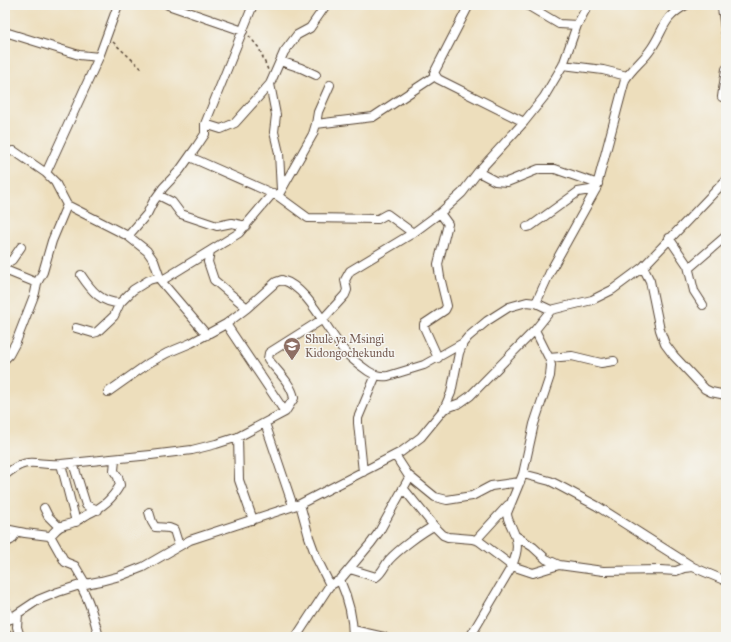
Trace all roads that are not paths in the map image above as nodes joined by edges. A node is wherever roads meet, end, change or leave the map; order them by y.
1 (118, 5) edge
2 (168, 5) edge
3 (253, 5) edge
4 (326, 5) edge
5 (469, 5) edge
6 (527, 5) edge
7 (588, 5) edge
8 (685, 5) edge
9 (723, 6) edge
10 (577, 25) junction
11 (243, 31) junction
12 (5, 32) edge
13 (726, 35) edge
14 (99, 57) junction
15 (280, 61) junction
16 (563, 65) junction
17 (726, 69) edge
18 (316, 75) dead end
19 (435, 76) junction
20 (627, 76) junction
21 (271, 82) junction
22 (330, 86) dead end
23 (722, 97) dead end
24 (524, 122) junction
25 (205, 124) junction
26 (316, 124) junction
27 (5, 153) edge
28 (190, 157) junction
29 (478, 172) junction
30 (46, 173) junction
31 (726, 180) edge
32 (597, 186) junction
33 (278, 193) junction
34 (158, 195) junction
35 (67, 205) junction
36 (440, 213) junction
37 (246, 226) junction
38 (527, 227) dead end
39 (413, 233) junction
40 (128, 236) junction
41 (726, 236) edge
42 (669, 238) junction
43 (21, 247) dead end
44 (210, 251) junction
45 (5, 264) edge
46 (643, 267) junction
47 (689, 268) junction
48 (5, 270) edge
49 (43, 272) junction
50 (81, 275) dead end
51 (29, 279) junction
52 (161, 279) junction
53 (37, 283) junction
54 (120, 303) junction
55 (536, 303) junction
56 (703, 305) dead end
57 (248, 308) junction
58 (551, 310) junction
59 (323, 319) junction
60 (226, 324) junction
61 (76, 328) dead end
62 (535, 330) junction
63 (207, 335) junction
64 (463, 343) junction
65 (438, 358) junction
66 (549, 358) junction
67 (5, 359) edge
68 (614, 361) dead end
69 (376, 376) junction
70 (108, 392) dead end
71 (726, 395) edge
72 (444, 409) junction
73 (286, 412) junction
74 (265, 423) junction
75 (238, 437) junction
76 (395, 455) junction
77 (115, 459) junction
78 (73, 462) junction
79 (61, 464) junction
80 (363, 472) junction
81 (5, 475) edge
82 (408, 475) junction
83 (521, 478) junction
84 (403, 488) junction
85 (511, 501) junction
86 (296, 505) junction
87 (44, 508) dead end
88 (98, 510) junction
89 (149, 512) dead end
90 (253, 520) junction
91 (76, 522) junction
92 (59, 526) junction
93 (434, 526) junction
94 (5, 529) edge
95 (18, 532) junction
96 (53, 533) dead end
97 (516, 536) junction
98 (476, 540) junction
99 (5, 543) edge
100 (179, 546) junction
101 (559, 565) junction
102 (512, 566) junction
103 (693, 567) junction
104 (350, 569) junction
105 (340, 580) junction
106 (726, 581) edge
107 (83, 584) junction
108 (330, 586) junction
109 (5, 607) edge
110 (11, 618) edge
111 (353, 633) edge
112 (472, 634) edge
113 (5, 635) edge
114 (15, 637) edge
115 (20, 637) edge
116 (99, 637) edge
117 (296, 637) edge
118 (384, 637) edge

1 - 14 street
2 - 11 street
3 - 11 street
4 - 15 street
5 - 19 street
6 - 10 street
7 - 10 street
8 - 20 street
9 - 13 street
10 - 16 street
11 - 25 street
12 - 14 street
14 - 30 street
15 - 18 street
15 - 21 street
16 - 20 street
16 - 24 street
17 - 23 street
19 - 24 street
19 - 26 street
20 - 32 street
21 - 25 street
21 - 33 street
22 - 26 street
24 - 29 street
25 - 28 street
26 - 33 street
27 - 30 street
28 - 33 street
28 - 34 street
29 - 32 street
29 - 36 street
30 - 35 street
31 - 42 street
32 - 38 street
32 - 55 street
33 - 37 street
33 - 39 street
34 - 37 street
34 - 40 street
35 - 40 street
35 - 49 street
36 - 39 street
36 - 65 street
37 - 44 street
39 - 59 street
40 - 52 street
41 - 47 street
42 - 46 street
42 - 47 street
43 - 45 street
44 - 52 street
44 - 57 street
46 - 58 street
46 - 71 street
47 - 56 street
48 - 51 street
49 - 51 street
49 - 53 street
50 - 54 street
51 - 53 street
52 - 54 street
52 - 63 street
53 - 67 street
54 - 61 street
55 - 58 street
55 - 64 street
57 - 59 street
57 - 60 street
58 - 62 street
59 - 69 street
59 - 73 street
60 - 63 street
60 - 73 street
62 - 66 street
62 - 72 street
63 - 70 street
64 - 65 street
64 - 72 street
65 - 69 street
66 - 68 street
66 - 83 street
69 - 80 street
72 - 76 street
73 - 74 street
74 - 75 street
74 - 86 street
75 - 77 street
75 - 90 street
76 - 80 street
76 - 82 street
77 - 78 street
77 - 88 street
78 - 79 street
78 - 88 street
79 - 81 street
79 - 91 street
80 - 86 street
82 - 83 street
82 - 84 street
83 - 85 street
83 - 103 street
84 - 93 street
84 - 104 street
85 - 97 street
85 - 98 street
86 - 90 street
86 - 108 street
87 - 92 street
88 - 91 street
89 - 100 street
90 - 100 street
91 - 92 street
92 - 96 street
93 - 98 street
93 - 104 street
94 - 95 street
95 - 99 street
95 - 107 street
97 - 101 street
97 - 102 street
98 - 102 street
100 - 107 street
101 - 102 street
101 - 103 street
102 - 112 street
103 - 106 street
104 - 105 street
105 - 108 street
105 - 111 street
107 - 110 street
107 - 116 street
108 - 117 street
109 - 110 street
110 - 115 street
111 - 118 street
113 - 114 street

